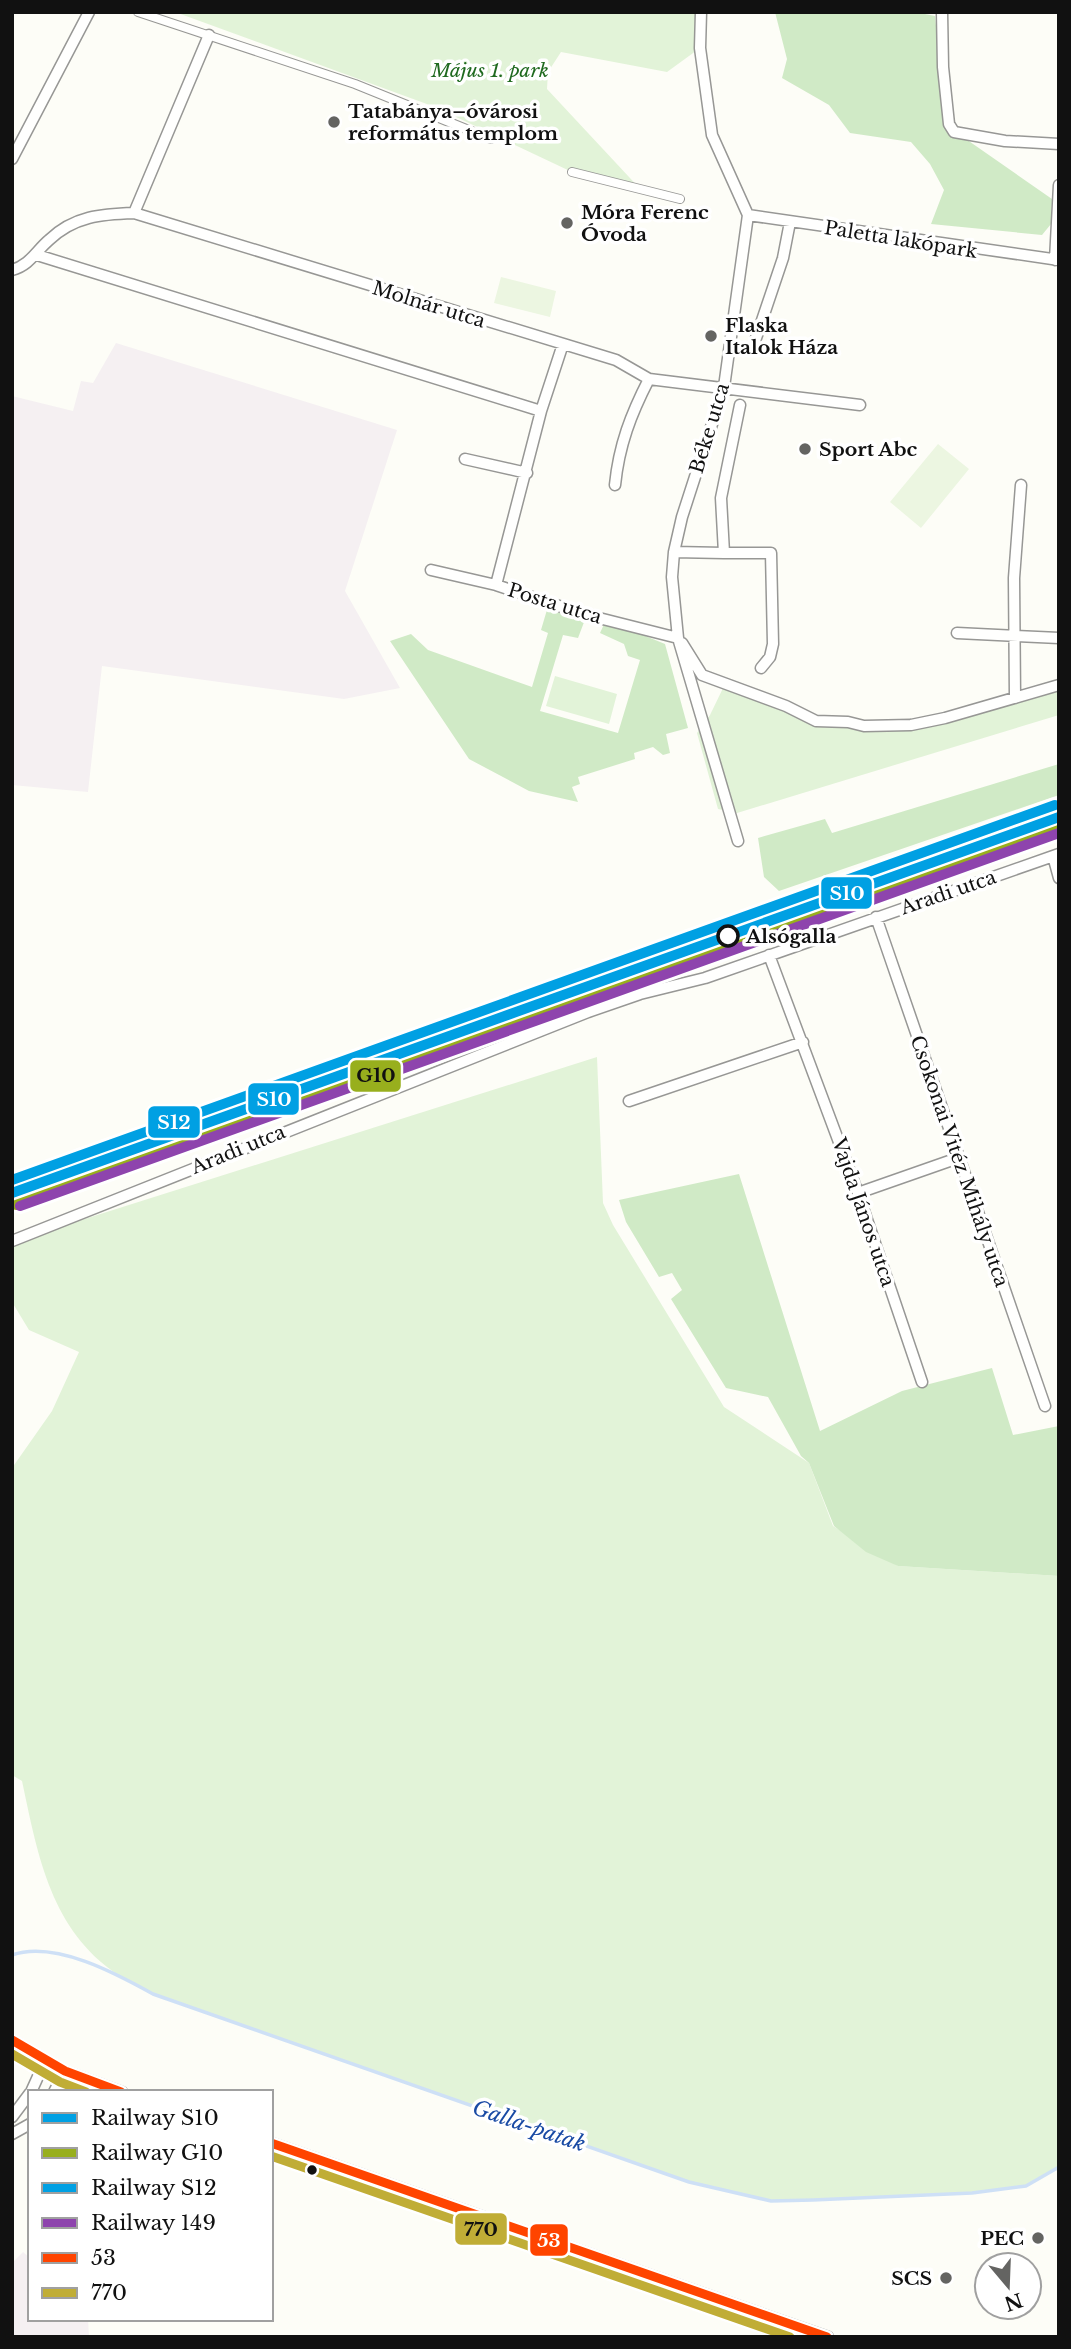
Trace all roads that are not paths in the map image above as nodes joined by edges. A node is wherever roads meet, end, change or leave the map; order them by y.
1 (89, 12) edge
2 (138, 12) edge
3 (701, 12) edge
4 (942, 12) edge
5 (209, 35) junction
6 (491, 139) dead end
7 (1059, 144) edge
8 (12, 159) edge
9 (572, 172) dead end
10 (1059, 185) edge
11 (680, 199) dead end
12 (134, 213) junction
13 (748, 215) junction
14 (790, 222) junction
15 (37, 255) junction
16 (1057, 260) edge
17 (12, 270) edge
18 (563, 344) junction
19 (752, 350) dead end
20 (649, 379) junction
21 (723, 387) junction
22 (740, 405) dead end
23 (860, 405) dead end
24 (541, 411) junction
25 (465, 459) dead end
26 (527, 473) junction
27 (615, 485) dead end
28 (1021, 485) dead end
29 (674, 552) junction
30 (724, 553) junction
31 (431, 570) dead end
32 (495, 585) junction
33 (957, 633) dead end
34 (678, 638) junction
35 (1013, 638) junction
36 (1059, 638) edge
37 (761, 668) dead end
38 (1059, 685) edge
39 (1015, 698) junction
40 (738, 841) dead end
41 (1056, 855) edge
42 (1059, 878) edge
43 (877, 916) junction
44 (769, 955) junction
45 (803, 1042) junction
46 (629, 1101) dead end
47 (958, 1158) junction
48 (858, 1193) junction
49 (12, 1241) edge
50 (922, 1382) dead end
51 (1045, 1406) dead end
52 (12, 2040) edge
53 (45, 2061) junction
54 (65, 2071) junction
55 (31, 2090) edge
56 (55, 2090) edge
57 (102, 2090) edge
58 (28, 2095) edge
59 (12, 2117) edge
60 (273, 2144) edge
61 (828, 2337) edge

1 - 8 street
2 - 5 street
3 - 13 street
4 - 7 street
5 - 6 street
5 - 12 street
9 - 11 street
10 - 16 street, Paletta lakópark
12 - 15 street, Molnár utca
12 - 18 street, Molnár utca
13 - 14 street, Paletta lakópark
13 - 21 street, Béke utca
14 - 16 street, Paletta lakópark
14 - 19 street
15 - 17 street, Molnár utca
15 - 24 street
18 - 20 street, Molnár utca
18 - 24 street
20 - 21 street, Molnár utca
20 - 27 street
21 - 23 street, Molnár utca
21 - 29 street, Béke utca
22 - 30 street
24 - 26 street
25 - 26 street
26 - 32 street
28 - 35 street
29 - 30 street
29 - 34 street, Béke utca
30 - 37 street
31 - 32 street, Posta utca
32 - 34 street, Posta utca
33 - 35 street
34 - 39 street
34 - 40 street, Béke utca
35 - 36 street
35 - 39 street
38 - 39 street
41 - 42 street
41 - 43 street, Aradi utca
43 - 44 street, Aradi utca
43 - 47 street, Csokonai Vitéz Mihály utca
44 - 45 street, Vajda János utca
44 - 49 street, Aradi utca
45 - 46 street
45 - 48 street, Vajda János utca
47 - 48 street
47 - 51 street, Csokonai Vitéz Mihály utca
48 - 50 street, Vajda János utca
52 - 53 street
53 - 54 street
53 - 55 street
54 - 56 street
54 - 57 street
58 - 59 street
60 - 61 street

